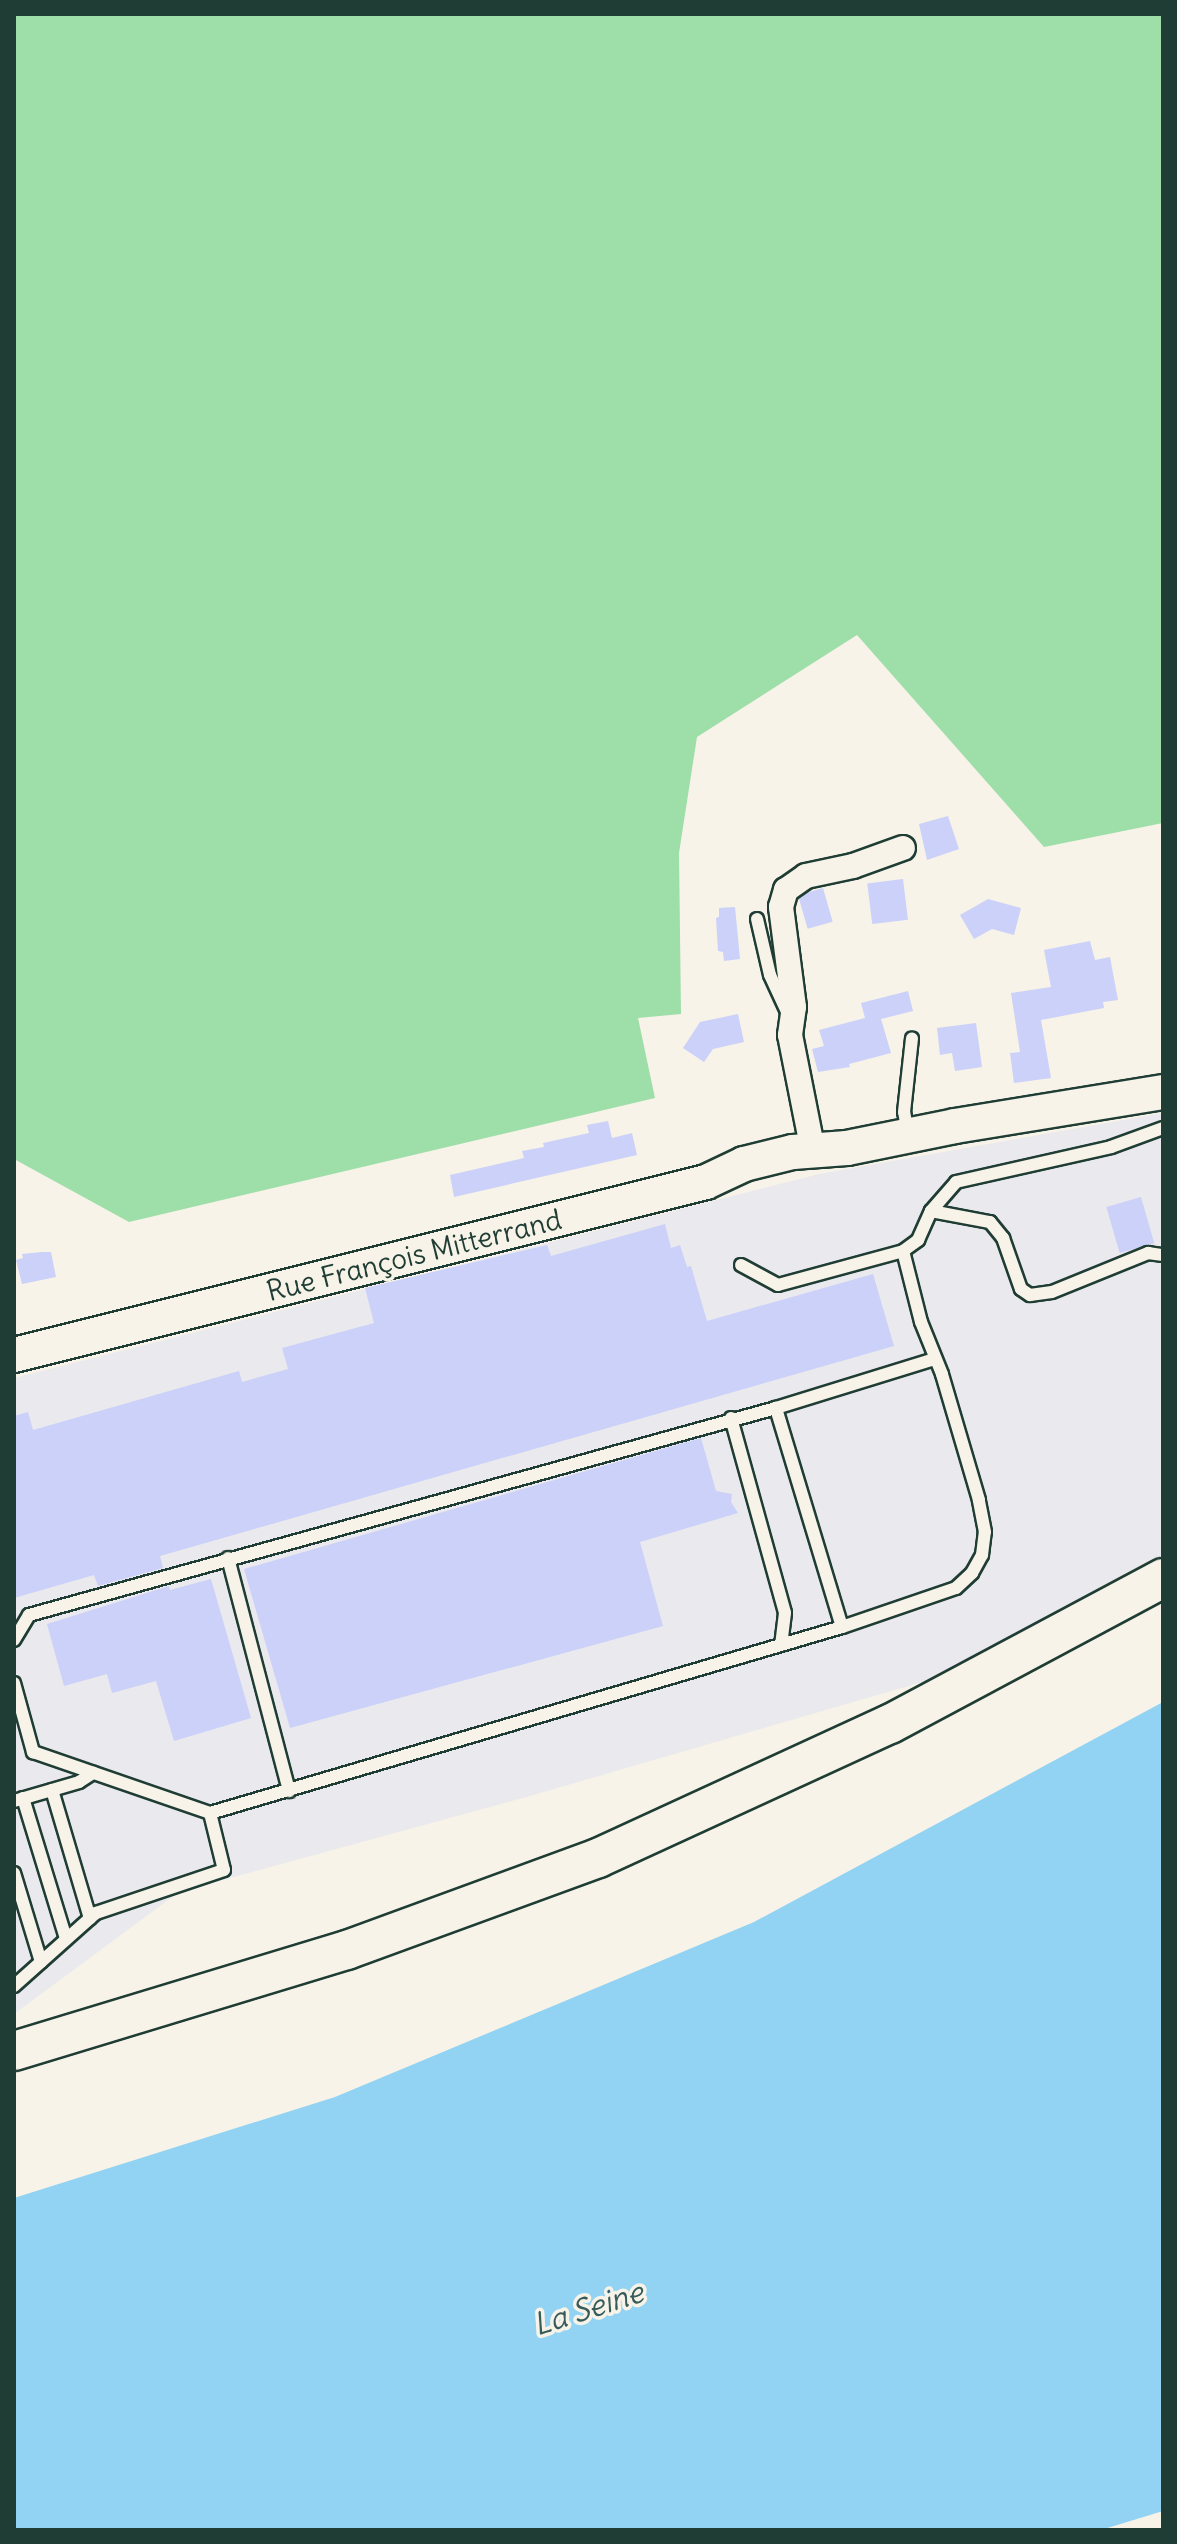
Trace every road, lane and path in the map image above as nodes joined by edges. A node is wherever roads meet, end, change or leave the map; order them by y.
1 (903, 848) dead end
2 (757, 919) dead end
3 (792, 1022) junction
4 (912, 1038) dead end
5 (1163, 1092) edge
6 (1163, 1128) edge
7 (908, 1136) junction
8 (813, 1151) junction
9 (931, 1211) junction
10 (903, 1251) junction
11 (1163, 1255) edge
12 (741, 1265) dead end
13 (14, 1355) edge
14 (934, 1359) junction
15 (776, 1408) junction
16 (731, 1418) junction
17 (228, 1558) junction
18 (1163, 1578) edge
19 (842, 1627) junction
20 (14, 1640) edge
21 (781, 1645) junction
22 (14, 1683) edge
23 (93, 1773) junction
24 (52, 1790) junction
25 (289, 1791) junction
26 (19, 1800) edge
27 (210, 1813) junction
28 (14, 1873) edge
29 (90, 1918) junction
30 (66, 1939) junction
31 (41, 1962) junction
32 (15, 1981) edge
33 (14, 2051) edge

1 - 3 street
2 - 3 lane
3 - 8 street
4 - 7 lane
5 - 7 street, Rue François Mitterrand
6 - 9 lane
7 - 8 street, Rue François Mitterrand
8 - 13 street, Rue François Mitterrand
9 - 10 lane
9 - 11 lane
10 - 12 lane
10 - 14 lane
14 - 15 lane
14 - 19 lane
15 - 16 lane
15 - 19 lane
16 - 17 lane
16 - 21 lane
17 - 20 lane
17 - 25 lane
18 - 33 main road
19 - 21 lane
21 - 25 lane
22 - 23 lane
23 - 24 lane
23 - 27 lane
24 - 26 lane
24 - 29 lane
25 - 27 lane
26 - 30 lane
27 - 29 lane
28 - 31 lane
29 - 30 lane
30 - 31 lane
31 - 32 lane

